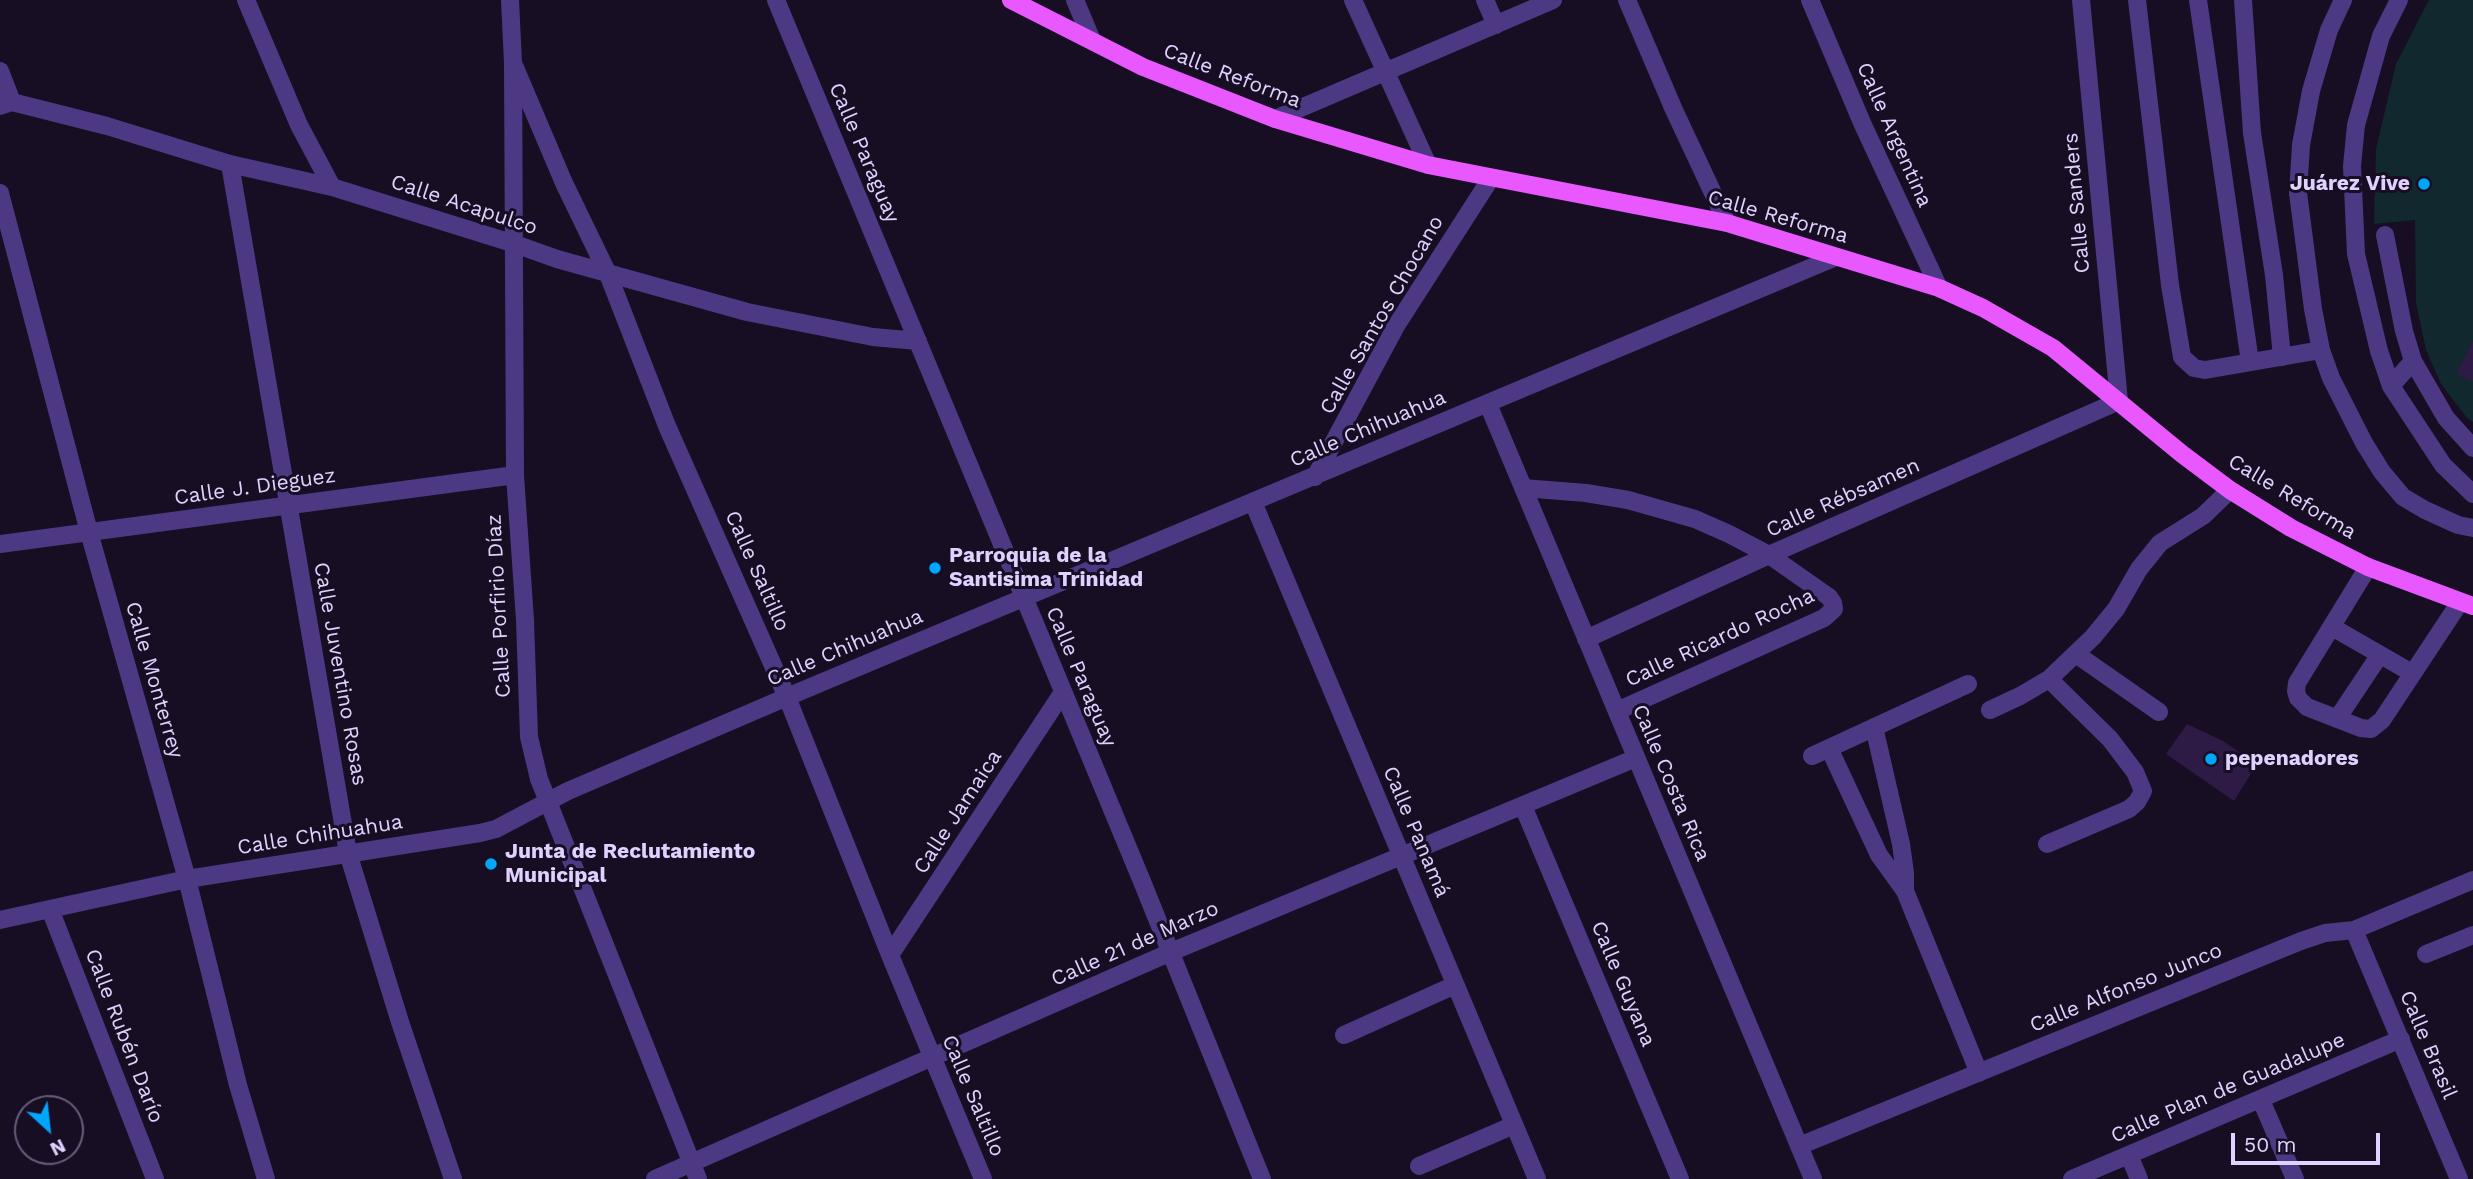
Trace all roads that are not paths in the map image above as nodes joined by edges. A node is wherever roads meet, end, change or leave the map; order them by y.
1 (246, 0) edge
2 (510, 0) edge
3 (776, 0) edge
4 (1011, 0) edge
5 (1075, 0) edge
6 (1353, 0) edge
7 (1485, 0) edge
8 (1553, 0) edge
9 (1627, 0) edge
10 (1810, 0) edge
11 (2081, 0) edge
12 (2137, 0) edge
13 (2198, 0) edge
14 (2243, 0) edge
15 (2343, 0) edge
16 (2399, 0) edge
17 (1496, 25) junction
18 (1091, 38) junction
19 (513, 62) junction
20 (0, 71) edge
21 (1384, 73) junction
22 (6, 104) edge
23 (1275, 118) junction
24 (230, 164) junction
25 (1428, 165) junction
26 (1491, 178) junction
27 (332, 187) junction
28 (0, 194) edge
29 (1727, 223) junction
30 (2385, 235) dead end
31 (515, 244) junction
32 (1836, 257) junction
33 (608, 274) junction
34 (1940, 288) junction
35 (918, 341) junction
36 (2321, 350) junction
37 (2282, 357) junction
38 (2413, 361) junction
39 (2250, 362) junction
40 (2391, 386) junction
41 (2119, 401) junction
42 (1488, 404) junction
43 (2473, 448) edge
44 (515, 475) junction
45 (1315, 477) junction
46 (1523, 488) junction
47 (2230, 490) junction
48 (2473, 494) edge
49 (1253, 502) junction
50 (288, 506) junction
51 (2473, 528) edge
52 (89, 532) junction
53 (0, 544) edge
54 (1769, 555) junction
55 (2368, 567) junction
56 (1024, 598) junction
57 (2466, 604) edge
58 (2332, 627) junction
59 (1586, 639) junction
60 (2076, 654) junction
61 (2379, 656) junction
62 (2412, 673) junction
63 (2049, 679) junction
64 (1968, 684) dead end
65 (1063, 692) junction
66 (787, 697) junction
67 (1990, 710) dead end
68 (1617, 711) junction
69 (2160, 712) dead end
70 (2337, 719) junction
71 (1874, 727) junction
72 (1829, 747) junction
73 (1812, 756) dead end
74 (1636, 758) junction
75 (548, 802) junction
76 (1523, 806) junction
77 (2047, 844) dead end
78 (348, 853) junction
79 (1402, 856) junction
80 (187, 879) junction
81 (2473, 880) edge
82 (1905, 891) junction
83 (50, 909) junction
84 (0, 920) edge
85 (2354, 930) junction
86 (2473, 935) edge
87 (1171, 952) junction
88 (2426, 954) dead end
89 (890, 956) junction
90 (1455, 985) junction
91 (1344, 1035) dead end
92 (2401, 1040) junction
93 (932, 1059) junction
94 (1979, 1073) junction
95 (2261, 1100) junction
96 (1514, 1125) junction
97 (1799, 1146) junction
98 (2129, 1155) junction
99 (1419, 1166) dead end
100 (695, 1171) edge
101 (155, 1179) edge
102 (266, 1179) edge
103 (453, 1179) edge
104 (655, 1179) edge
105 (983, 1179) edge
106 (1262, 1179) edge
107 (1537, 1179) edge
108 (1681, 1179) edge
109 (1813, 1179) edge
110 (2072, 1179) edge
111 (2139, 1179) edge
112 (2295, 1179) edge
113 (2459, 1179) edge

1 - 27 street
2 - 19 street, Calle Porfirio Díaz
3 - 35 street, Calle Paraguay
4 - 18 main road, Calle Reforma
5 - 18 street
6 - 21 street
7 - 17 street
8 - 17 street
9 - 29 street
10 - 34 street, Calle Argentina
11 - 41 street, Calle Sanders
12 - 39 street
13 - 39 street
14 - 37 street
15 - 36 street
16 - 40 street
17 - 21 street
18 - 23 main road, Calle Reforma
19 - 31 street, Calle Porfirio Díaz
19 - 33 street, Calle Saltillo
20 - 22 street
21 - 23 street
21 - 25 street
22 - 24 street, Calle Acapulco
23 - 25 main road, Calle Reforma
24 - 27 street, Calle Acapulco
24 - 50 street, Calle Juventino Rosas
25 - 26 main road, Calle Reforma
26 - 29 main road, Calle Reforma
26 - 45 street, Calle Santos Chocano
27 - 31 street, Calle Acapulco
28 - 52 street, Calle Monterrey
29 - 32 main road, Calle Reforma
30 - 38 street
31 - 33 street, Calle Acapulco
31 - 44 street, Calle Porfirio Díaz
32 - 34 main road, Calle Reforma
32 - 42 street, Calle Chihuahua
33 - 35 street, Calle Acapulco
33 - 66 street, Calle Saltillo
34 - 41 main road, Calle Reforma
35 - 56 street, Calle Paraguay
36 - 37 street
36 - 51 street
37 - 39 street
38 - 40 street
38 - 43 street
40 - 48 street
41 - 47 main road, Calle Reforma
41 - 54 street, Calle Rébsamen
42 - 45 street, Calle Chihuahua
42 - 46 street, Calle Costa Rica
44 - 50 street, Calle J. Dieguez
44 - 75 street, Calle Porfirio Díaz
45 - 49 street, Calle Chihuahua
46 - 54 street, Calle Ricardo Rocha
46 - 59 street, Calle Costa Rica
47 - 55 main road, Calle Reforma
47 - 60 street
49 - 56 street, Calle Chihuahua
49 - 79 street, Calle Panamá
50 - 52 street, Calle J. Dieguez
50 - 78 street, Calle Juventino Rosas
52 - 53 street, Calle J. Dieguez
52 - 80 street, Calle Monterrey
54 - 59 street, Calle Rébsamen
54 - 68 street, Calle Ricardo Rocha
55 - 57 main road, Calle Reforma
55 - 58 street
56 - 65 street, Calle Paraguay
56 - 66 street, Calle Chihuahua
57 - 62 street
58 - 61 street
58 - 70 street
59 - 68 street, Calle Costa Rica
60 - 63 street
60 - 69 street
61 - 62 street
61 - 70 street
62 - 70 street
63 - 67 street
63 - 77 street
64 - 71 street
65 - 87 street, Calle Paraguay
65 - 89 street, Calle Jamaica
66 - 75 street, Calle Chihuahua
66 - 89 street, Calle Saltillo
68 - 74 street, Calle Costa Rica
71 - 72 street
71 - 82 street
72 - 73 street
72 - 82 street
74 - 76 street, Calle 21 de Marzo
74 - 97 street, Calle Costa Rica
75 - 78 street, Calle Chihuahua
75 - 100 street, Calle Porfirio Díaz
76 - 79 street, Calle 21 de Marzo
76 - 108 street, Calle Guyana
78 - 80 street, Calle Chihuahua
78 - 103 street, Calle Juventino Rosas
79 - 87 street, Calle 21 de Marzo
79 - 90 street, Calle Panamá
80 - 83 street, Calle Chihuahua
80 - 102 street, Calle Monterrey
81 - 85 street, Calle Alfonso Junco
82 - 94 street
83 - 84 street, Calle Chihuahua
83 - 101 street, Calle Rubén Darío
85 - 92 street, Calle Brasil
85 - 94 street, Calle Alfonso Junco
86 - 88 street
87 - 93 street, Calle 21 de Marzo
87 - 106 street, Calle Paraguay
89 - 93 street, Calle Saltillo
90 - 91 street
90 - 96 street, Calle Panamá
92 - 95 street, Calle Plan de Guadalupe
92 - 113 street, Calle Brasil
93 - 100 street, Calle 21 de Marzo
93 - 105 street, Calle Saltillo
94 - 97 street, Calle Alfonso Junco
95 - 98 street, Calle Plan de Guadalupe
95 - 112 street
96 - 99 street
96 - 107 street, Calle Panamá
97 - 109 street, Calle Costa Rica
98 - 110 street, Calle Plan de Guadalupe
98 - 111 street
100 - 104 street, Calle 21 de Marzo

